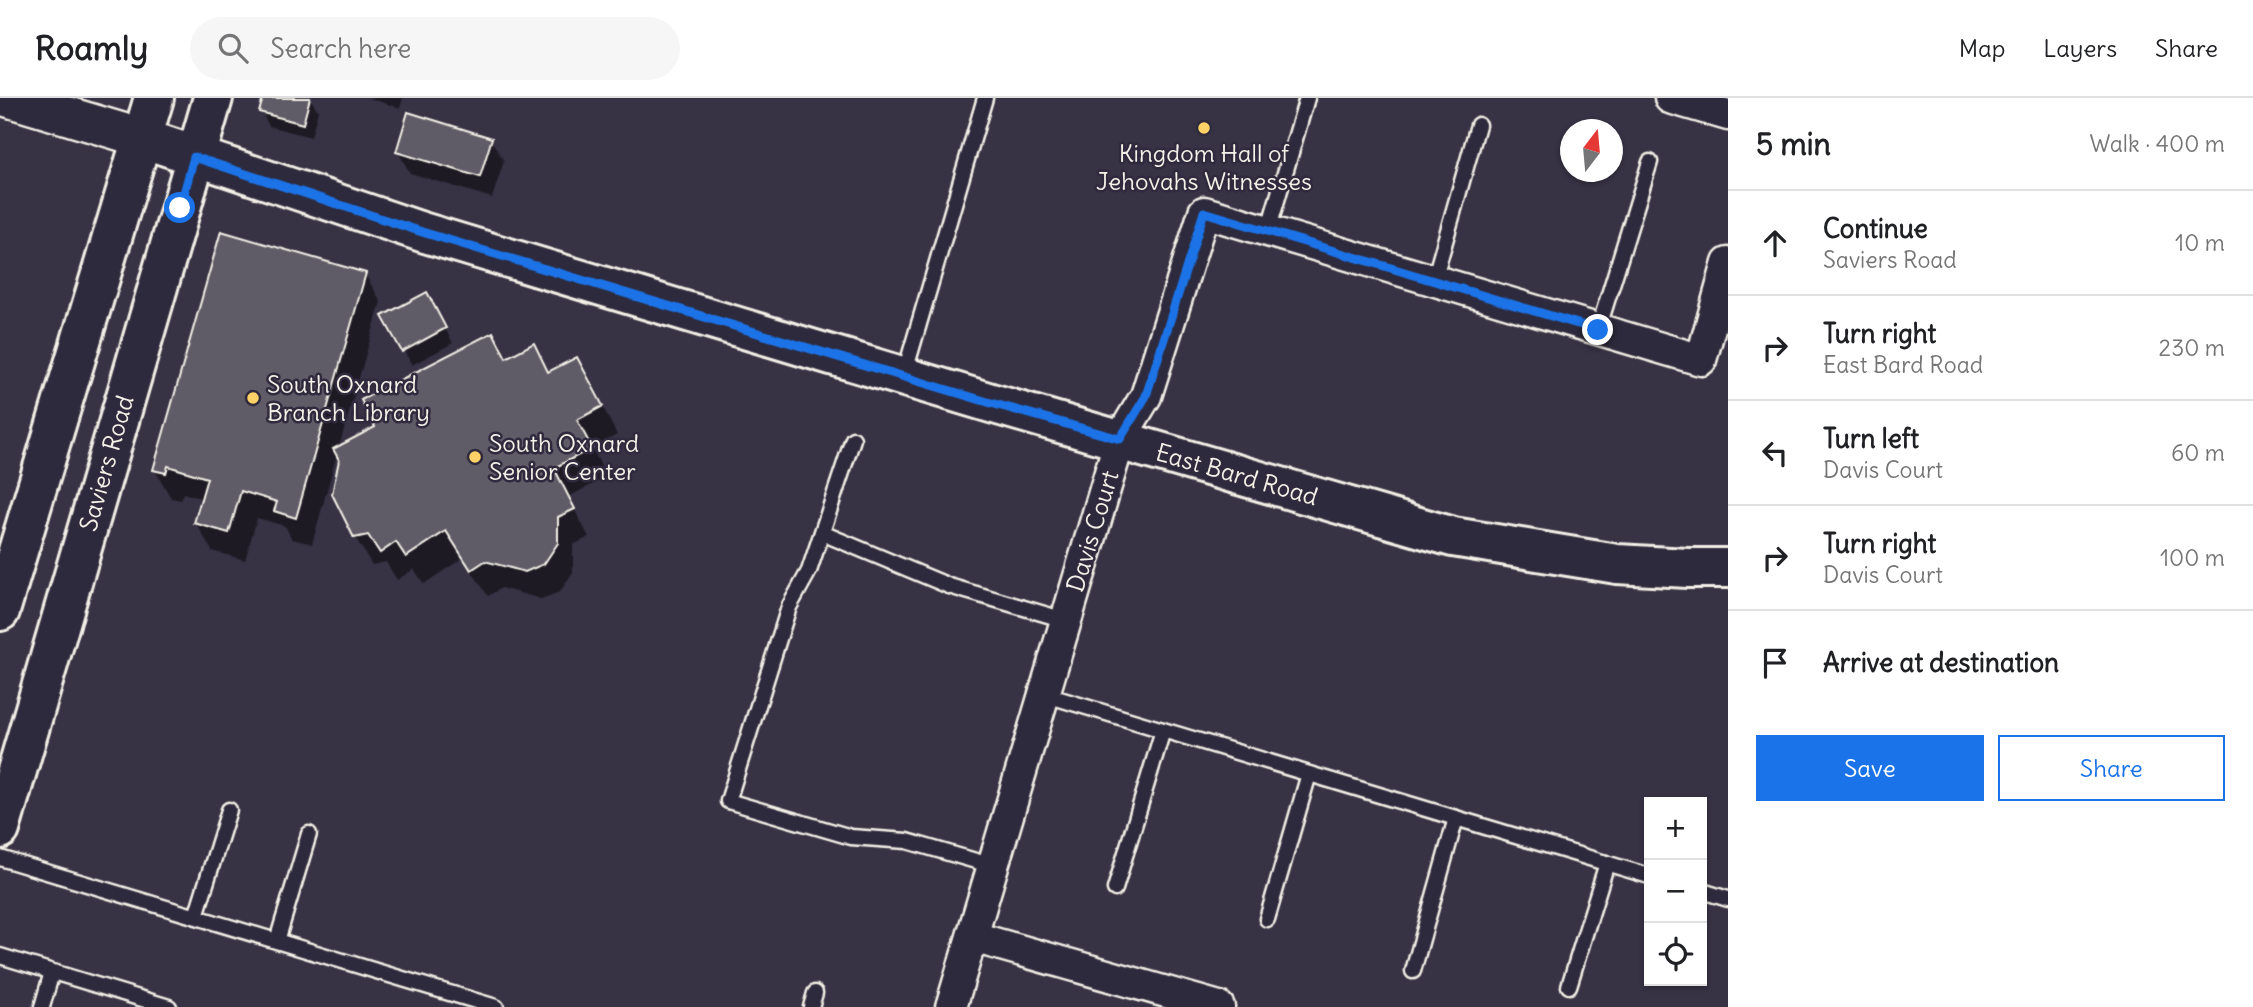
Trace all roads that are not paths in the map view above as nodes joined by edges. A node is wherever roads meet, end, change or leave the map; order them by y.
1 (8, 98) edge
2 (153, 98) edge
3 (213, 98) edge
4 (985, 98) edge
5 (1307, 98) edge
6 (1670, 98) edge
7 (1728, 115) edge
8 (1478, 125) dead end
9 (142, 138) junction
10 (194, 157) junction
11 (1650, 162) dead end
12 (1268, 231) junction
13 (1728, 263) edge
14 (1434, 281) junction
15 (1598, 330) junction
16 (904, 377) junction
17 (853, 439) dead end
18 (1120, 439) junction
19 (822, 533) junction
20 (1728, 568) edge
21 (0, 611) edge
22 (1065, 620) junction
23 (1043, 694) junction
24 (1163, 730) junction
25 (1309, 774) junction
26 (229, 810) dead end
27 (1456, 818) junction
28 (0, 829) edge
29 (309, 834) dead end
30 (0, 858) edge
31 (1606, 863) junction
32 (993, 866) junction
33 (1644, 874) edge
34 (1115, 889) dead end
35 (1707, 893) edge
36 (1728, 899) edge
37 (196, 916) junction
38 (1268, 919) dead end
39 (973, 937) junction
40 (278, 941) junction
41 (0, 956) edge
42 (1413, 971) dead end
43 (52, 972) junction
44 (1569, 986) dead end
45 (42, 1007) edge
46 (169, 1007) edge
47 (496, 1007) edge
48 (951, 1007) edge
49 (1219, 1007) edge

1 - 9 street
2 - 9 main road
3 - 10 main road, Saviers Road
4 - 16 lane
5 - 12 lane
6 - 7 street
8 - 14 lane
9 - 10 main road, East Bard Road
9 - 21 main road
10 - 16 main road, East Bard Road
10 - 28 main road, Saviers Road
11 - 15 lane
12 - 14 street, Davis Court
12 - 18 street, Davis Court
13 - 15 street, Davis Court
14 - 15 street, Davis Court
16 - 18 main road, East Bard Road
17 - 19 lane
18 - 20 main road, East Bard Road
18 - 22 street, Davis Court
19 - 22 lane
19 - 32 lane
22 - 23 street, Davis Court
23 - 24 lane
23 - 32 street, Davis Court
24 - 25 lane
24 - 34 lane
25 - 27 lane
25 - 38 lane
26 - 37 lane
27 - 31 lane
27 - 42 lane
29 - 40 lane
30 - 37 lane
31 - 33 lane
31 - 44 lane
32 - 39 street, Davis Court
35 - 36 lane
37 - 40 lane
39 - 48 street, Davis Court
39 - 49 street
40 - 47 lane
41 - 43 lane
43 - 45 lane
43 - 46 lane

